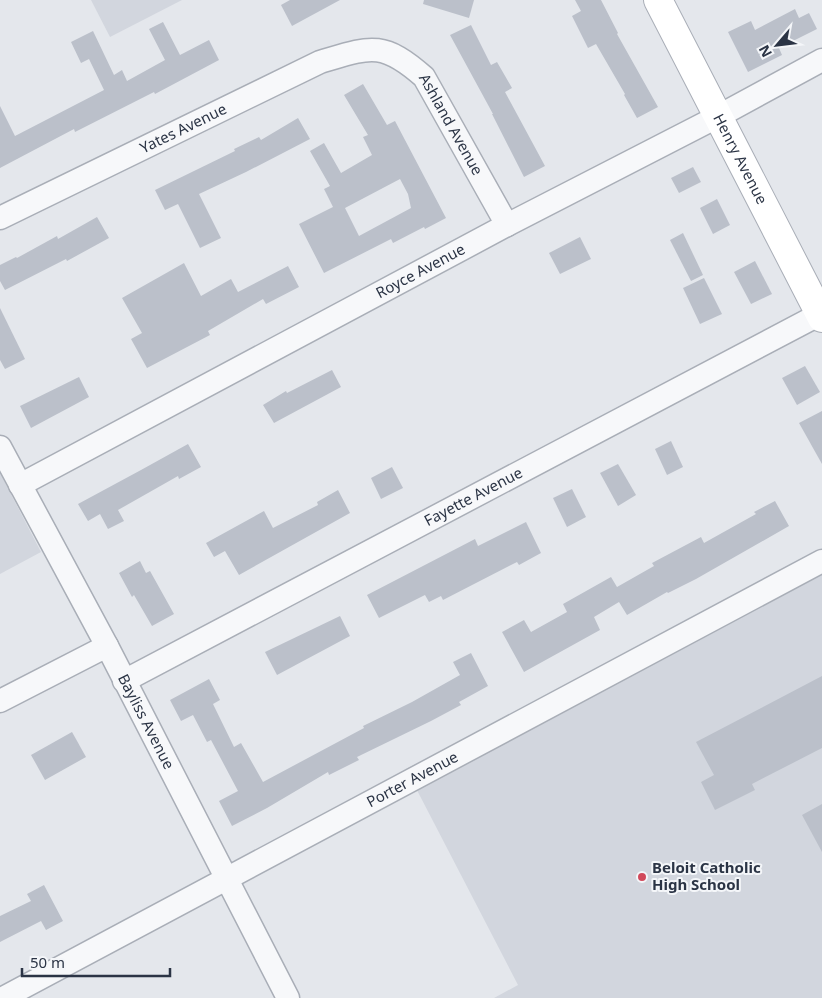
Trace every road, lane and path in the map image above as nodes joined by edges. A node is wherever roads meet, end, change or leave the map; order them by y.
1 (658, 0) edge
2 (370, 49) joint
3 (822, 60) edge
4 (717, 117) junction
5 (0, 218) edge
6 (507, 225) junction
7 (821, 315) edge
8 (0, 447) edge
9 (20, 484) junction
10 (822, 561) edge
11 (106, 646) junction
12 (124, 681) junction
13 (0, 701) edge
14 (226, 880) junction
15 (3, 998) edge
16 (288, 998) edge

1 - 4 street, Henry Avenue
2 - 5 street, Yates Avenue
2 - 6 street, Ashland Avenue
3 - 4 street, Royce Avenue
4 - 6 street, Royce Avenue
4 - 7 street, Henry Avenue
6 - 9 street, Royce Avenue
7 - 12 street, Fayette Avenue
8 - 9 street, Bayliss Avenue
9 - 11 street, Bayliss Avenue
10 - 14 street, Porter Avenue
11 - 12 street, Bayliss Avenue
11 - 13 street
12 - 14 street, Bayliss Avenue
14 - 15 street, Porter Avenue
14 - 16 street, Bayliss Avenue

